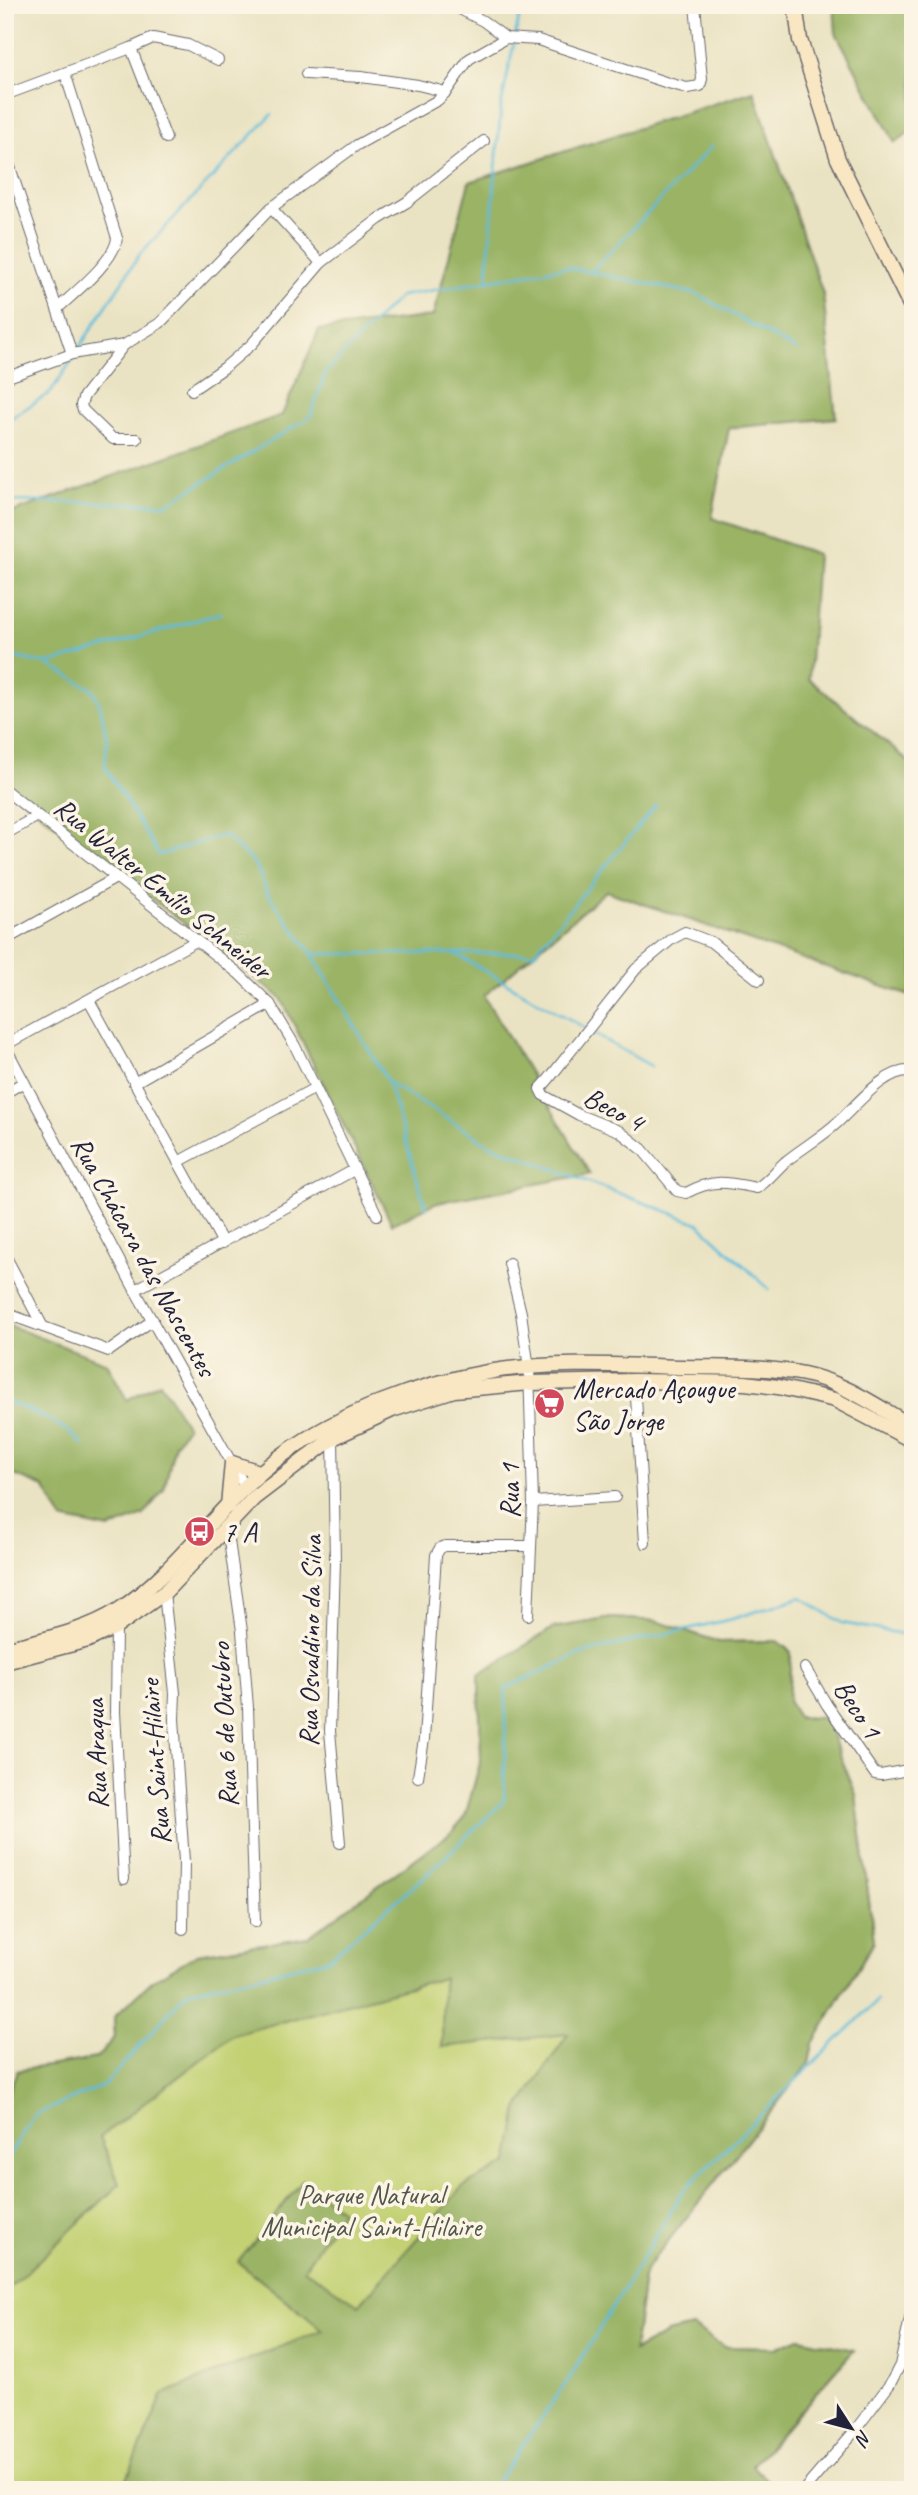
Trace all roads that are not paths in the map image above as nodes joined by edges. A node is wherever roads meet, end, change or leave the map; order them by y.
1 (452, 5) edge
2 (695, 5) edge
3 (795, 5) edge
4 (506, 38) junction
5 (131, 48) junction
6 (218, 60) dead end
7 (65, 73) junction
8 (306, 74) dead end
9 (446, 92) junction
10 (5, 95) edge
11 (166, 138) dead end
12 (484, 141) dead end
13 (5, 152) edge
14 (271, 208) junction
15 (321, 263) junction
16 (57, 309) junction
17 (913, 311) edge
18 (124, 345) junction
19 (72, 354) junction
20 (7, 374) edge
21 (192, 390) dead end
22 (136, 439) dead end
23 (5, 790) edge
24 (38, 816) junction
25 (5, 834) edge
26 (116, 878) junction
27 (5, 940) edge
28 (196, 941) junction
29 (760, 980) dead end
30 (89, 1000) junction
31 (270, 1004) junction
32 (5, 1045) edge
33 (913, 1071) edge
34 (24, 1082) junction
35 (134, 1083) junction
36 (315, 1088) junction
37 (5, 1093) edge
38 (178, 1162) junction
39 (354, 1170) junction
40 (377, 1216) dead end
41 (223, 1243) junction
42 (5, 1255) edge
43 (509, 1263) dead end
44 (135, 1290) junction
45 (5, 1313) edge
46 (153, 1320) junction
47 (43, 1327) junction
48 (529, 1368) junction
49 (635, 1381) junction
50 (530, 1383) junction
51 (913, 1427) edge
52 (333, 1438) junction
53 (913, 1441) edge
54 (232, 1462) junction
55 (259, 1472) junction
56 (246, 1487) junction
57 (615, 1497) dead end
58 (534, 1502) junction
59 (228, 1506) junction
60 (227, 1527) junction
61 (645, 1543) dead end
62 (530, 1546) junction
63 (186, 1570) junction
64 (164, 1593) junction
65 (528, 1615) dead end
66 (116, 1627) junction
67 (42, 1646) junction
68 (5, 1648) edge
69 (5, 1662) edge
70 (805, 1668) dead end
71 (913, 1769) edge
72 (418, 1777) dead end
73 (340, 1843) dead end
74 (124, 1879) dead end
75 (255, 1922) dead end
76 (183, 1928) dead end
77 (913, 2305) edge
78 (804, 2490) edge

1 - 4 street
2 - 4 street
3 - 17 main road
4 - 9 street
5 - 6 street
5 - 7 street
5 - 11 street
7 - 10 street
7 - 16 street
8 - 9 street
9 - 14 street
12 - 15 street
13 - 16 street
14 - 15 street
14 - 18 street
15 - 21 street
16 - 19 street
18 - 19 street
18 - 22 street
19 - 20 street
23 - 24 street, Rua Walter Emílio Schneider
24 - 25 street
24 - 26 street, Rua Walter Emílio Schneider
26 - 27 street
26 - 28 street, Rua Walter Emílio Schneider
28 - 30 street
28 - 31 street, Rua Walter Emílio Schneider
29 - 33 street, Beco 4
30 - 32 street
30 - 35 street
31 - 35 street
31 - 36 street, Rua Walter Emílio Schneider
32 - 34 street, Rua Chácara das Nascentes
34 - 37 street
34 - 44 street, Rua Chácara das Nascentes
35 - 38 street
36 - 38 street
36 - 39 street, Rua Walter Emílio Schneider
38 - 41 street
39 - 40 street, Rua Walter Emílio Schneider
39 - 41 street
41 - 44 street
42 - 47 street
43 - 48 street, Rua 1
44 - 46 street, Rua Chácara das Nascentes
45 - 47 street
46 - 47 street
46 - 54 street, Rua Chácara das Nascentes
48 - 50 street, Rua 1
48 - 51 main road
48 - 55 main road
49 - 50 main road
49 - 53 main road
49 - 61 street
50 - 52 main road
50 - 58 street, Rua 1
52 - 56 main road
52 - 60 main road
52 - 73 street, Rua Osvaldino da Silva
54 - 55 main road
54 - 56 street, Rua Chácara das Nascentes
54 - 59 main road
55 - 56 main road
56 - 59 main road
56 - 63 main road
57 - 58 street
58 - 62 street, Rua 1
59 - 67 main road
60 - 63 main road
60 - 75 street, Rua 6 de Outubro
62 - 65 street, Rua 1
62 - 72 street
63 - 64 main road
64 - 66 main road
64 - 76 street, Rua Saint-Hilaire
66 - 67 main road
66 - 74 street, Rua Araqua
67 - 68 main road
67 - 69 main road
70 - 71 street, Beco 1
77 - 78 street

